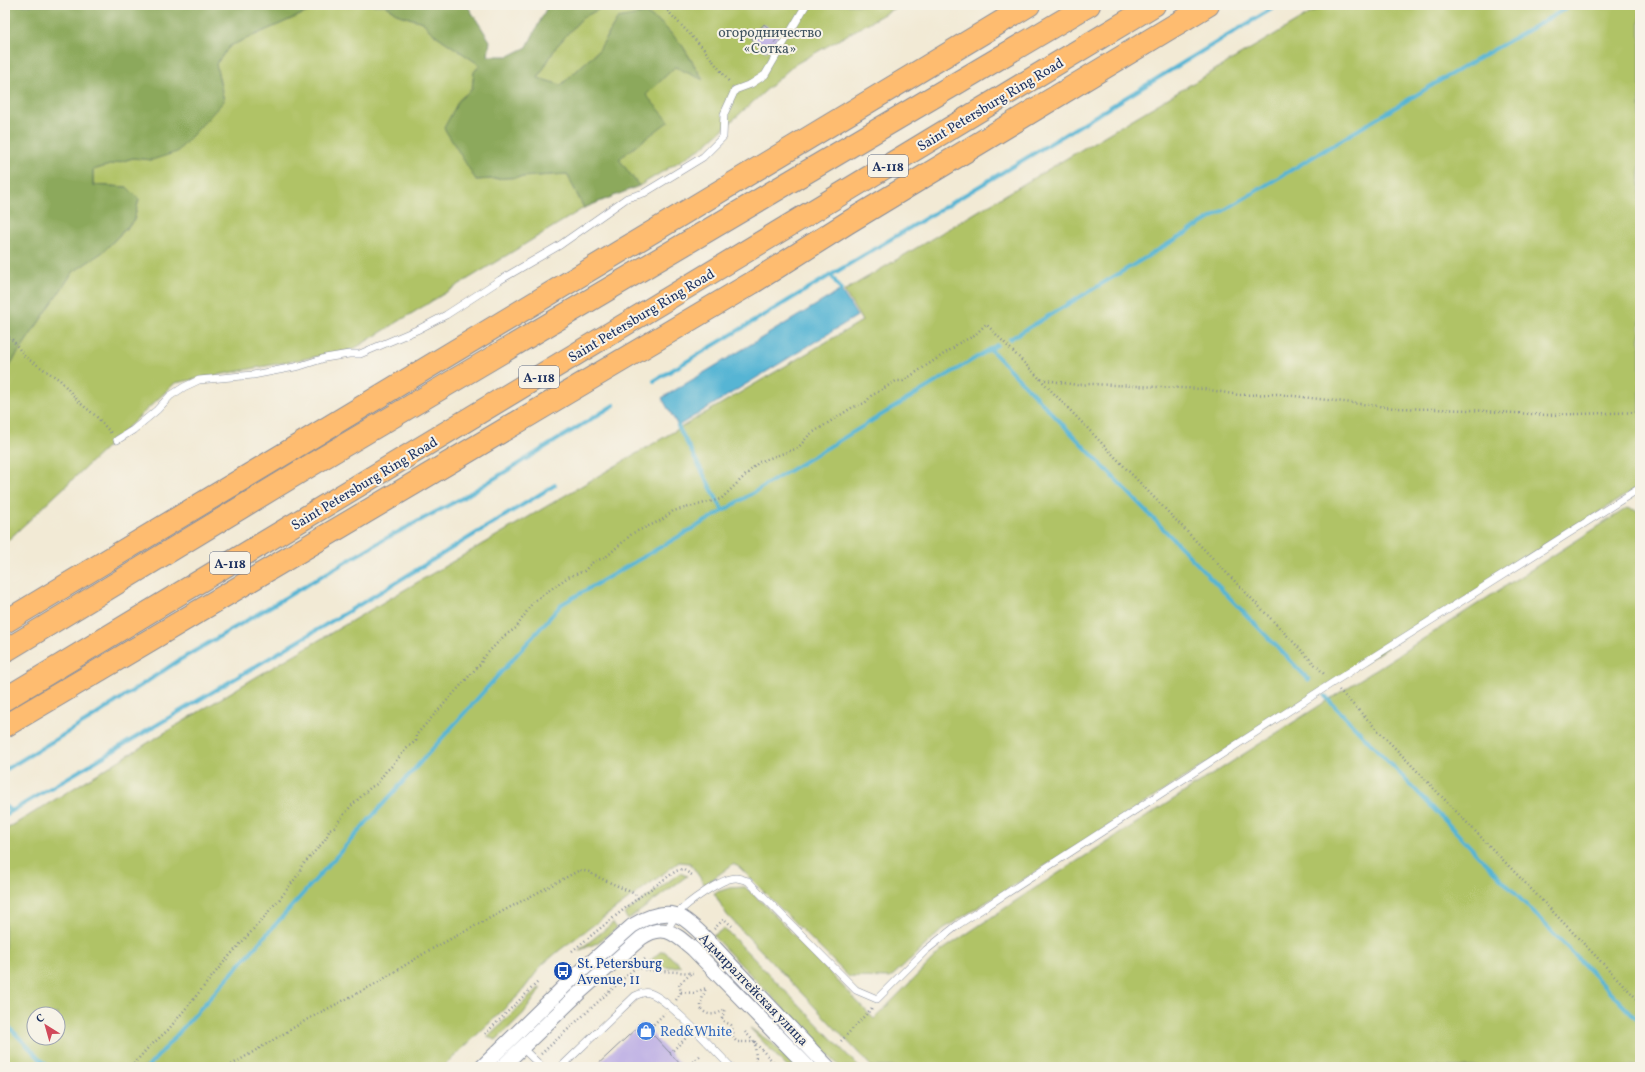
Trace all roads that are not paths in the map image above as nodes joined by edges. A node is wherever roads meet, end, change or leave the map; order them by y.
1 (806, 5) edge
2 (1029, 5) edge
3 (1089, 5) edge
4 (1154, 5) edge
5 (1208, 5) edge
6 (847, 223) junction
7 (623, 326) junction
8 (117, 440) road end
9 (311, 465) junction
10 (1640, 488) edge
11 (58, 590) junction
12 (5, 622) edge
13 (5, 651) edge
14 (5, 698) edge
15 (5, 726) edge
16 (676, 915) junction
17 (667, 930) junction
18 (517, 1043) junction
19 (824, 1065) edge
20 (482, 1067) edge
21 (502, 1067) edge
22 (542, 1067) edge
23 (561, 1067) edge
24 (730, 1067) edge
25 (808, 1067) edge

1 - 8 lane
2 - 11 highway
3 - 9 highway, А-118
4 - 7 highway, Saint Petersburg Ring Road / А-118
5 - 6 highway
6 - 7 highway
6 - 15 highway
7 - 14 highway, Saint Petersburg Ring Road / А-118
9 - 11 highway
9 - 13 highway, А-118
10 - 16 lane
11 - 12 highway
16 - 17 lane
16 - 18 street
16 - 19 street, Адмиралтейская улица
17 - 18 street
17 - 25 street, Адмиралтейская улица
18 - 20 street
18 - 21 street
18 - 22 lane
23 - 24 lane

